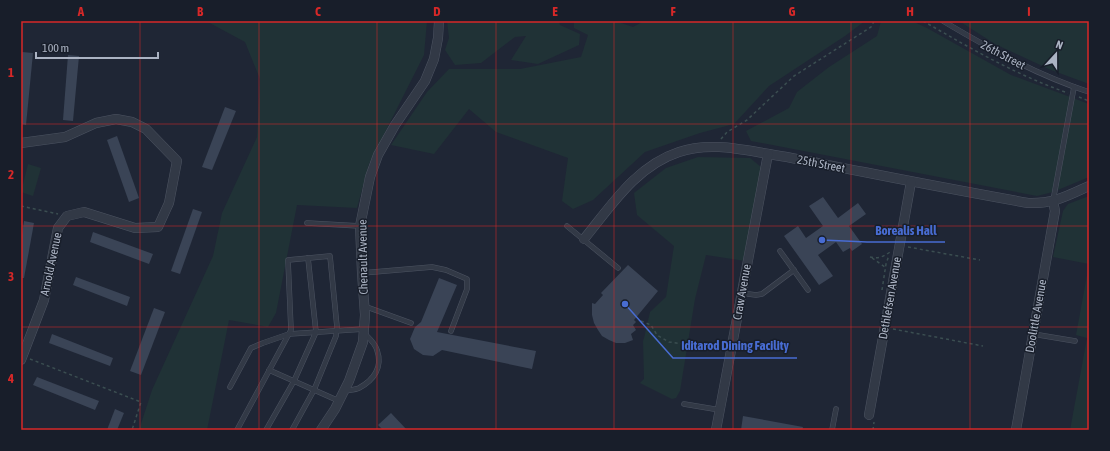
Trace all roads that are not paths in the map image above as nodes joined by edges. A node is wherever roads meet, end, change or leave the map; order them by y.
1 (439, 21) edge
2 (943, 21) edge
3 (1074, 87) junction
4 (1089, 92) edge
5 (21, 143) edge
6 (768, 154) junction
7 (911, 182) junction
8 (1089, 186) edge
9 (1053, 201) junction
10 (307, 223) dead end
11 (360, 226) junction
12 (567, 226) dead end
13 (584, 239) junction
14 (780, 251) dead end
15 (308, 258) junction
16 (618, 268) dead end
17 (794, 270) junction
18 (362, 273) junction
19 (808, 290) dead end
20 (741, 294) junction
21 (364, 306) junction
22 (411, 323) dead end
23 (336, 331) junction
24 (364, 331) junction
25 (451, 331) dead end
26 (316, 332) junction
27 (289, 334) junction
28 (1033, 334) junction
29 (1075, 341) dead end
30 (22, 358) edge
31 (269, 370) junction
32 (294, 381) junction
33 (230, 386) dead end
34 (314, 390) junction
35 (344, 391) junction
36 (339, 401) junction
37 (684, 404) dead end
38 (836, 408) dead end
39 (720, 410) junction
40 (870, 415) dead end
41 (237, 430) edge
42 (266, 430) edge
43 (292, 430) edge
44 (321, 430) edge
45 (716, 430) edge
46 (832, 430) edge
47 (1016, 430) edge

1 - 11 street, Chenault Avenue
2 - 3 lane, 26th Street
3 - 4 lane, 26th Street
3 - 9 lane
5 - 30 street, Arnold Avenue
6 - 7 street, 25th Street
6 - 13 street, 25th Street
6 - 20 street, Craw Avenue
7 - 9 street, 25th Street
7 - 40 street, Dethlefsen Avenue
8 - 9 street, 25th Street
9 - 28 street, Doolittle Avenue
10 - 11 lane
11 - 18 street, Chenault Avenue
12 - 13 lane
13 - 16 lane
14 - 17 lane
15 - 23 lane
15 - 26 lane
15 - 27 lane
17 - 19 lane
17 - 20 lane
18 - 21 street, Chenault Avenue
18 - 25 lane
20 - 39 street, Craw Avenue
21 - 22 lane
21 - 24 street, Chenault Avenue
23 - 24 lane
23 - 26 lane
23 - 34 lane
24 - 35 street, Chenault Avenue
24 - 35 lane
26 - 27 lane
26 - 32 lane
27 - 31 lane
27 - 33 lane
28 - 29 lane
28 - 47 street, Doolittle Avenue
31 - 32 lane
31 - 41 lane
32 - 34 lane
32 - 42 lane
34 - 36 lane
34 - 43 lane
35 - 36 street, Chenault Avenue
36 - 44 street, Chenault Avenue
37 - 39 lane
38 - 46 lane
39 - 45 street, Craw Avenue

